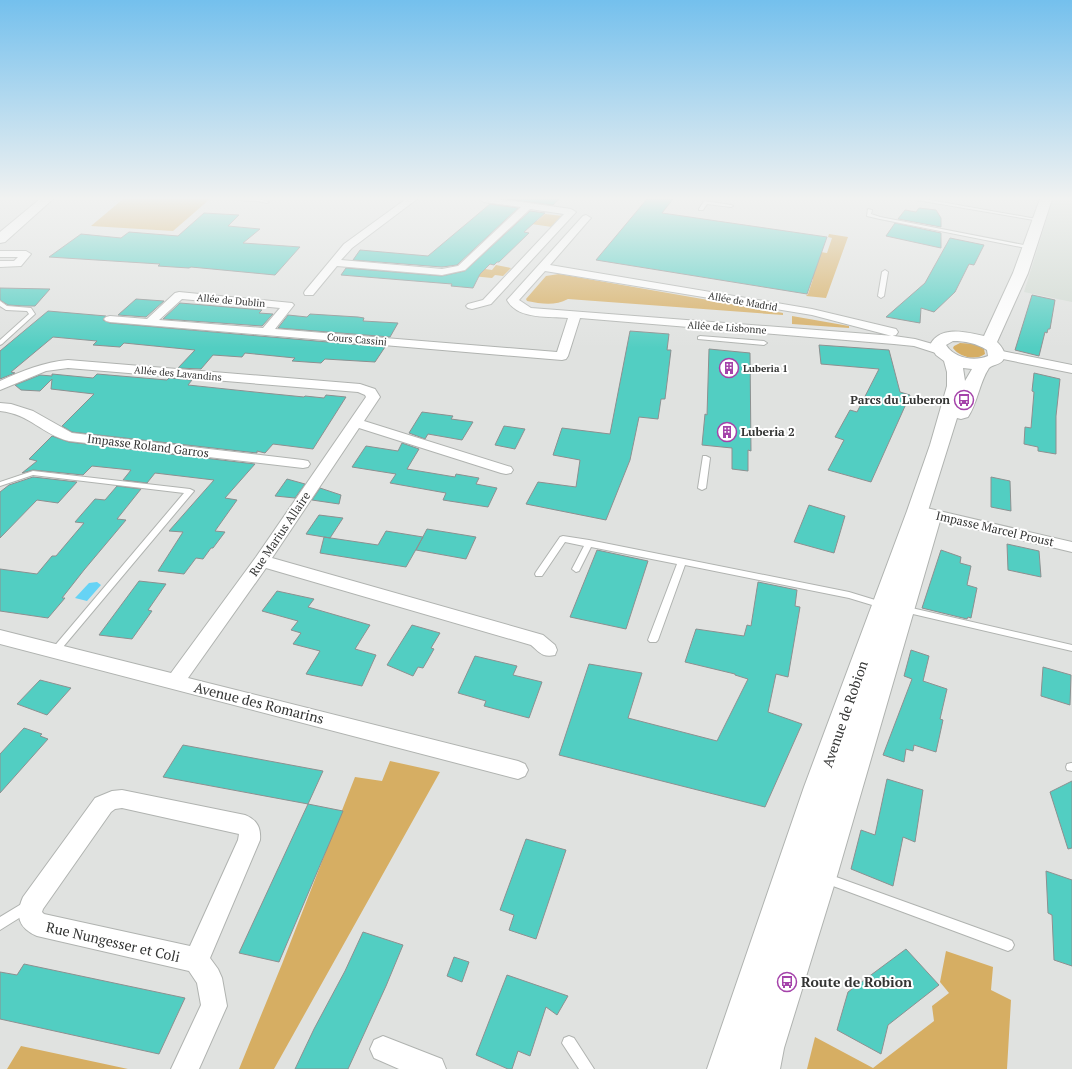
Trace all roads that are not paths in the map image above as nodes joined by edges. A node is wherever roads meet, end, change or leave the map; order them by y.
1 (346, 249) edge
2 (482, 249) edge
3 (537, 249) edge
4 (558, 249) edge
5 (1030, 249) edge
6 (0, 254) edge
7 (334, 263) junction
8 (0, 264) edge
9 (542, 267) junction
10 (885, 272) dead end
11 (309, 293) dead end
12 (881, 296) dead end
13 (1010, 300) junction
14 (0, 304) edge
15 (472, 306) dead end
16 (575, 315) junction
17 (110, 319) dead end
18 (150, 322) junction
19 (266, 332) junction
20 (963, 336) junction
21 (700, 338) dead end
22 (0, 343) edge
23 (764, 343) dead end
24 (945, 349) junction
25 (989, 354) junction
26 (1072, 369) edge
27 (0, 386) edge
28 (360, 388) joint
29 (0, 407) edge
30 (356, 424) junction
31 (706, 458) dead end
32 (303, 464) dead end
33 (506, 470) dead end
34 (0, 484) edge
35 (702, 488) dead end
36 (925, 513) junction
37 (589, 543) junction
38 (1072, 547) edge
39 (262, 561) junction
40 (682, 562) junction
41 (576, 569) dead end
42 (539, 574) dead end
43 (893, 607) junction
44 (0, 637) edge
45 (653, 640) dead end
46 (1072, 648) edge
47 (548, 650) dead end
48 (55, 651) junction
49 (175, 682) junction
50 (518, 770) dead end
51 (793, 865) junction
52 (821, 876) junction
53 (31, 905) junction
54 (0, 924) edge
55 (1008, 945) dead end
56 (196, 960) junction
57 (569, 1043) dead end
58 (383, 1049) dead end
59 (186, 1069) edge
60 (432, 1069) edge
61 (587, 1069) edge
62 (726, 1069) edge
63 (761, 1069) edge

1 - 7 street
2 - 7 street
3 - 15 street
4 - 9 street
5 - 13 main road, Avenue de Robion
6 - 8 street
7 - 11 street
9 - 16 street, Allée de Lisbonne
9 - 24 street, Allée de Madrid
10 - 12 lane
13 - 20 main road, Avenue de Robion
13 - 25 main road, Avenue de Robion
14 - 22 lane
16 - 19 street, Cours Cassini
16 - 24 street, Allée de Lisbonne
17 - 18 street, Cours Cassini
18 - 19 street, Cours Cassini
18 - 19 street, Allée de Dublin
20 - 24 main road
20 - 25 main road
21 - 23 lane
24 - 25 main road
24 - 36 main road, Avenue de Robion
25 - 26 street
25 - 36 main road, Avenue de Robion
27 - 28 street, Allée des Lavandins
28 - 30 street, Rue Marius Allaire
29 - 32 street, Impasse Roland Garros
30 - 33 street
30 - 39 street, Rue Marius Allaire
31 - 35 lane
34 - 48 lane
36 - 38 street, Impasse Marcel Proust
36 - 43 main road, Avenue de Robion
37 - 40 lane
37 - 41 lane
37 - 42 lane
39 - 47 street
39 - 49 street, Rue Marius Allaire
40 - 43 lane
40 - 45 lane
43 - 46 lane
43 - 51 main road, Avenue de Robion
43 - 52 main road, Avenue de Robion
44 - 48 street, Avenue des Romarins
48 - 49 street, Avenue des Romarins
49 - 50 street, Avenue des Romarins
51 - 52 lane
51 - 62 main road, Avenue de Robion
52 - 55 lane
52 - 63 main road, Avenue de Robion
53 - 54 lane
53 - 56 street, Rue Nungesser et Coli
53 - 56 street, Rue Nungesser et Coli
56 - 59 street, Rue Nungesser et Coli
57 - 61 lane
58 - 60 street

